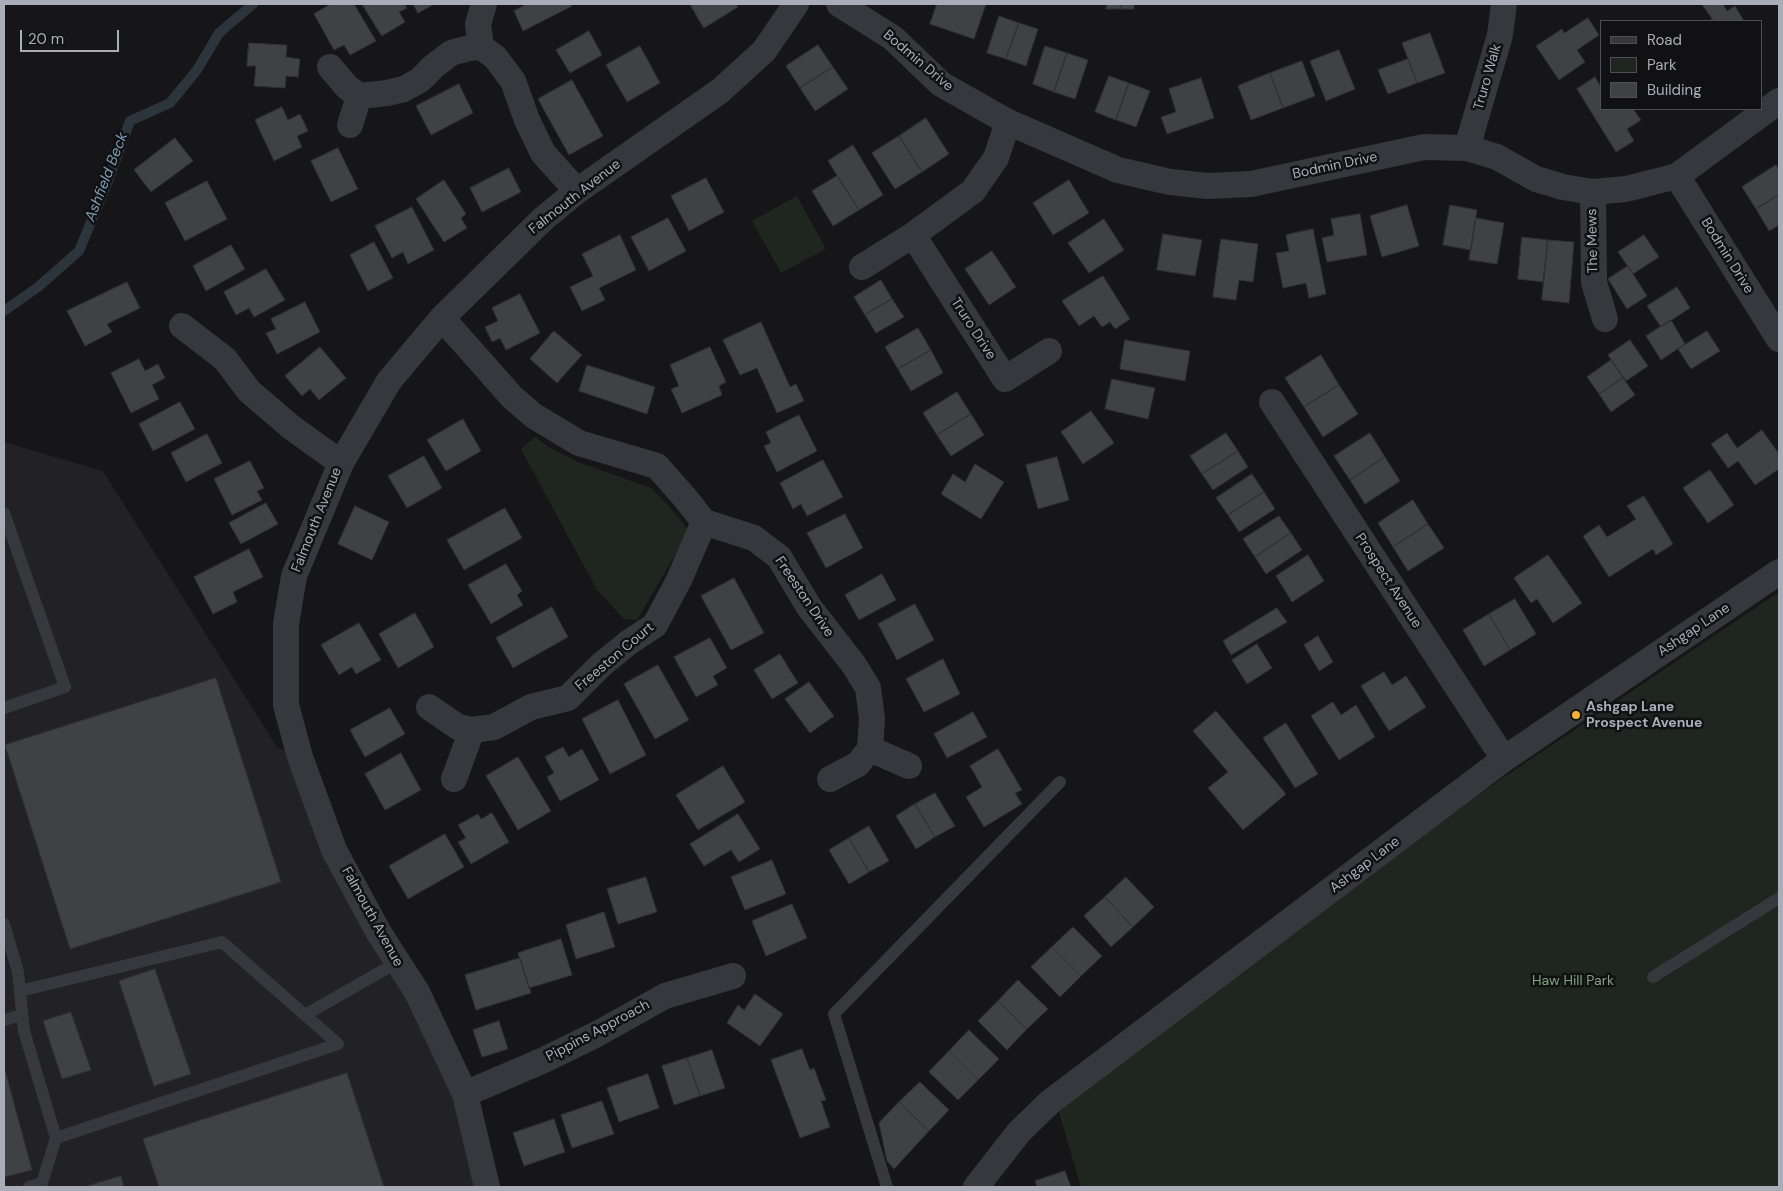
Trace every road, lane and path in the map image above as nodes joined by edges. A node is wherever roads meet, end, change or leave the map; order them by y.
1 (484, 4) edge
2 (796, 4) edge
3 (839, 4) edge
4 (1504, 4) edge
5 (481, 47) junction
6 (330, 67) dead end
7 (359, 96) junction
8 (1779, 101) edge
9 (1008, 122) junction
10 (350, 125) dead end
11 (1467, 148) junction
12 (1678, 176) junction
13 (577, 191) junction
14 (1592, 192) junction
15 (913, 235) junction
16 (862, 267) dead end
17 (442, 318) junction
18 (1605, 319) dead end
19 (182, 326) dead end
20 (1779, 339) edge
21 (1049, 351) dead end
22 (1272, 402) dead end
23 (341, 463) junction
24 (4, 513) edge
25 (704, 522) junction
26 (1779, 572) edge
27 (4, 708) edge
28 (429, 708) dead end
29 (472, 730) junction
30 (870, 749) junction
31 (1504, 759) junction
32 (909, 766) dead end
33 (454, 778) dead end
34 (830, 779) dead end
35 (1060, 782) dead end
36 (1779, 898) edge
37 (4, 924) edge
38 (396, 962) junction
39 (733, 976) dead end
40 (1653, 977) dead end
41 (20, 991) junction
42 (22, 1015) junction
43 (305, 1015) junction
44 (4, 1020) edge
45 (465, 1094) junction
46 (56, 1138) junction
47 (45, 1185) edge
48 (29, 1187) edge
49 (487, 1187) edge
50 (888, 1187) edge
51 (976, 1187) edge

1 - 5 street
2 - 13 street, Falmouth Avenue
3 - 9 street, Bodmin Drive
4 - 11 street, Truro Walk
5 - 7 street
5 - 13 street
6 - 7 street
7 - 10 street
8 - 12 street
9 - 11 street, Bodmin Drive
9 - 15 street
11 - 14 street, Bodmin Drive
12 - 14 street, Bodmin Drive
12 - 20 street, Bodmin Drive
13 - 17 street, Falmouth Avenue
14 - 18 street, The Mews
15 - 16 street
15 - 21 street, Truro Drive
17 - 23 street, Falmouth Avenue
17 - 25 street
19 - 23 street
22 - 31 street, Prospect Avenue
23 - 38 street, Falmouth Avenue
24 - 27 lane
25 - 29 street, Freeston Court
25 - 30 street, Freeston Drive
26 - 31 street, Ashgap Lane
28 - 29 street
29 - 33 street
30 - 32 street
30 - 34 street
31 - 51 street, Ashgap Lane
35 - 50 lane
36 - 40 lane
37 - 41 lane
38 - 43 lane
38 - 45 street, Falmouth Avenue
39 - 45 street, Pippins Approach
41 - 42 lane
41 - 43 lane
42 - 44 lane
42 - 46 lane
43 - 46 lane
45 - 49 street, Falmouth Avenue
46 - 47 lane
47 - 48 lane

